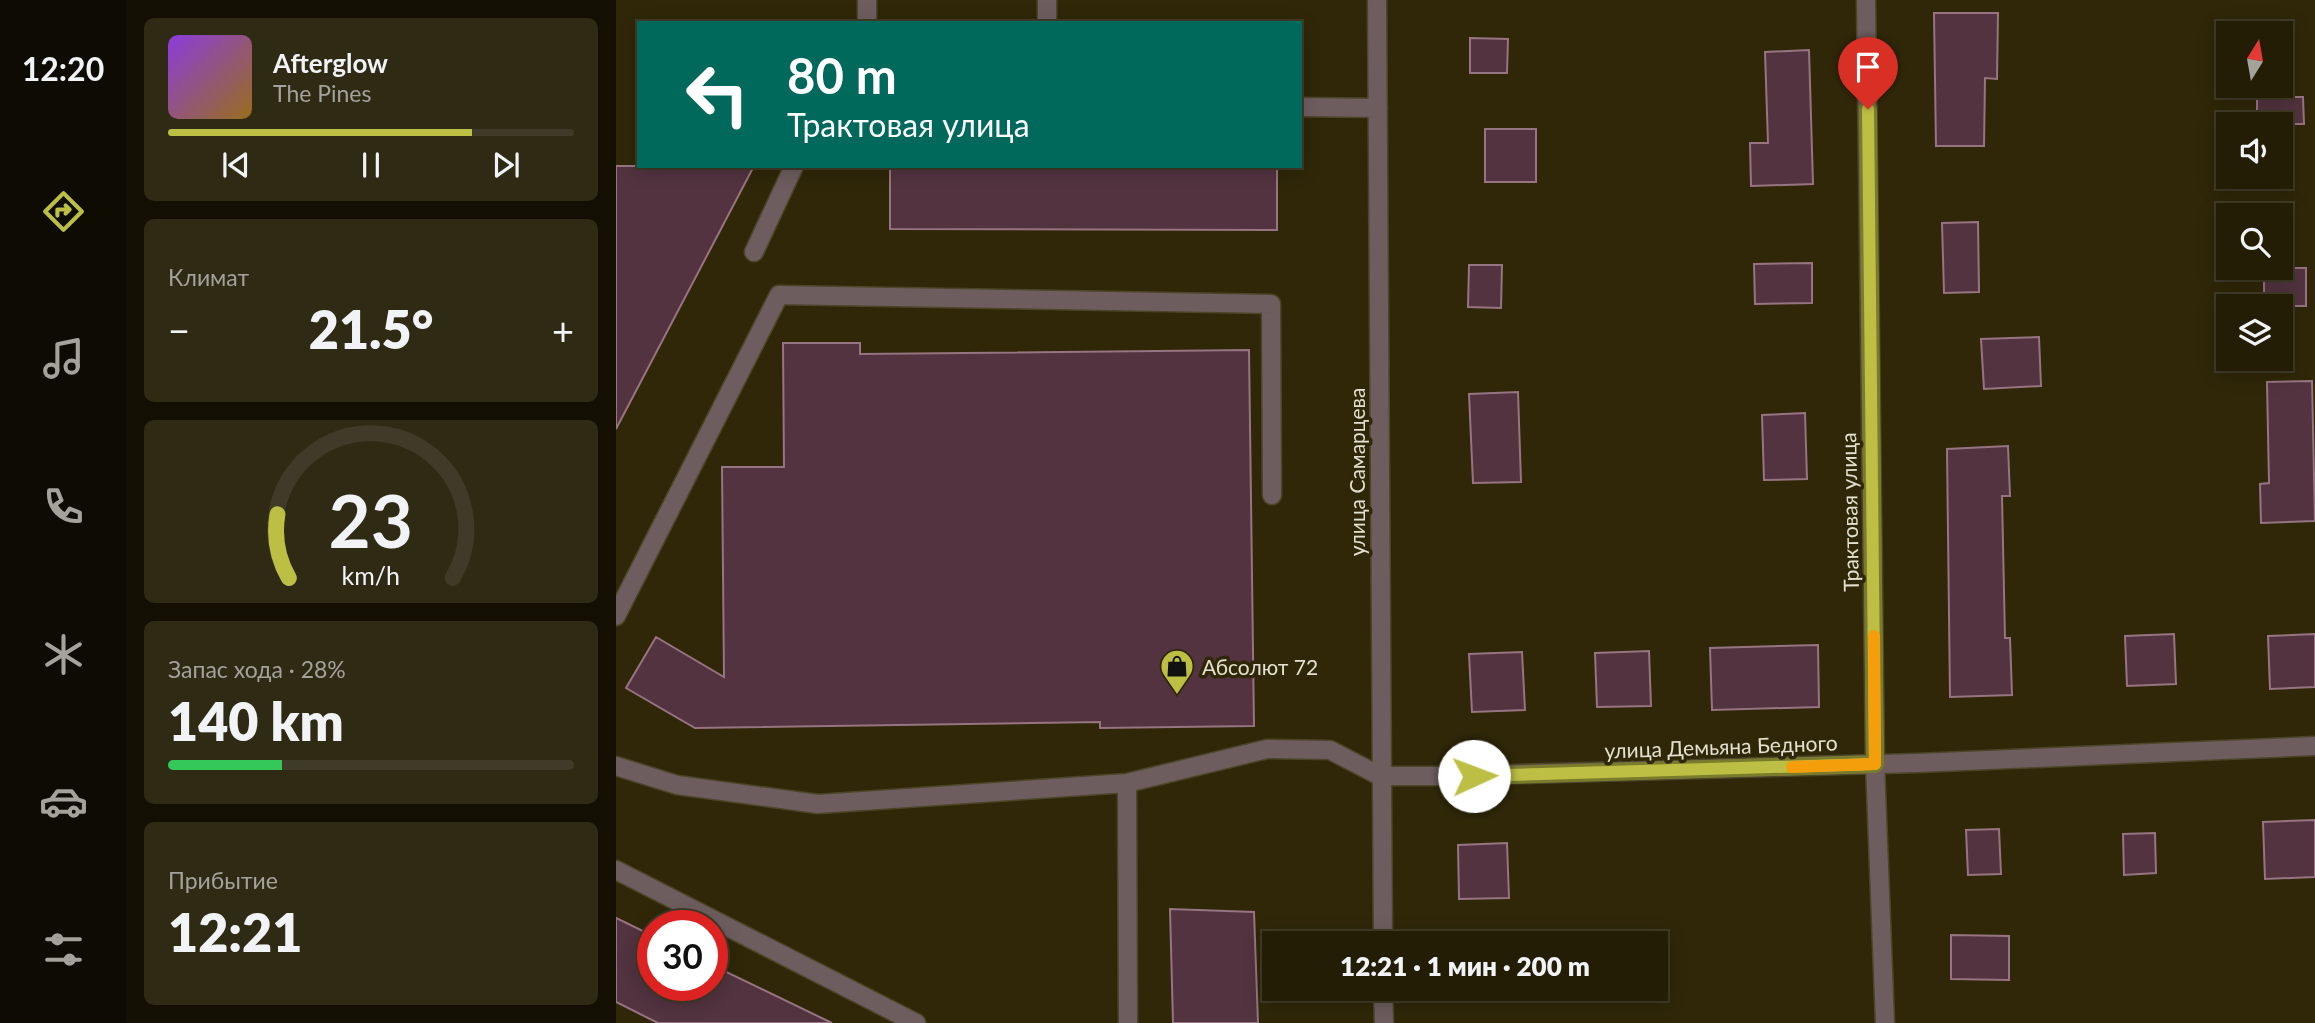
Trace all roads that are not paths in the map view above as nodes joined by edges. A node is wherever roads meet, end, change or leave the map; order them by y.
1 (867, 0) edge
2 (1047, 0) edge
3 (1377, 0) edge
4 (1867, 0) edge
5 (867, 21) edge
6 (1047, 21) edge
7 (1302, 107) edge
8 (1378, 108) junction
9 (793, 168) edge
10 (754, 252) dead end
11 (1272, 495) dead end
12 (616, 616) edge
13 (2315, 746) edge
14 (1875, 764) junction
15 (616, 766) edge
16 (1380, 776) junction
17 (1127, 783) junction
18 (616, 870) edge
19 (1383, 931) edge
20 (1383, 1001) edge
21 (916, 1023) edge
22 (1128, 1023) edge
23 (1384, 1023) edge
24 (1885, 1023) edge

1 - 5 street
2 - 6 street
3 - 8 street, улица Самарцева
4 - 14 street, Трактовая улица
7 - 8 street
8 - 16 street, улица Самарцева
9 - 10 street
11 - 12 street
13 - 14 street, улица Демьяна Бедного
14 - 16 street, улица Демьяна Бедного
14 - 24 street, Трактовая улица
15 - 17 street
16 - 17 street
16 - 19 street, улица Самарцева
17 - 22 street
18 - 21 street
20 - 23 street

